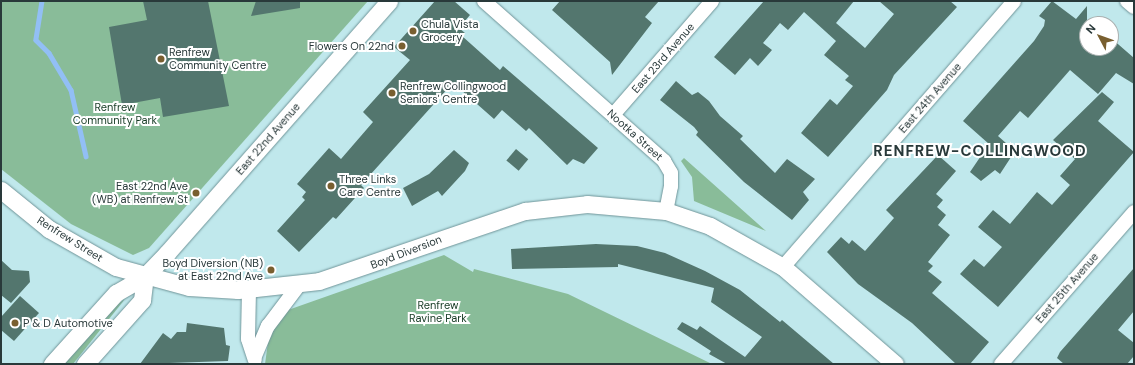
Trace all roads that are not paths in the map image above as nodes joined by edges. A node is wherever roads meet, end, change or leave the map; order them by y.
1 (389, 1) edge
2 (484, 1) edge
3 (712, 1) edge
4 (1014, 1) edge
5 (1127, 1) edge
6 (1134, 7) edge
7 (613, 115) junction
8 (1, 190) edge
9 (666, 211) junction
10 (1134, 212) edge
11 (782, 267) junction
12 (145, 276) junction
13 (299, 285) junction
14 (249, 290) junction
15 (255, 360) edge
16 (52, 364) edge
17 (85, 364) edge
18 (896, 364) edge
19 (1001, 364) edge

1 - 12 street, East 22nd Avenue
2 - 7 street, Nootka Street
3 - 7 street, East 23rd Avenue
4 - 11 street, East 24th Avenue
5 - 6 street
7 - 9 street, Nootka Street
8 - 12 street, Renfrew Street
9 - 11 street
9 - 13 street, Boyd Diversion
10 - 19 street, East 25th Avenue
11 - 18 street
12 - 14 street, Boyd Diversion
12 - 16 street, East 22nd Avenue
12 - 17 street
13 - 14 street, Boyd Diversion
13 - 15 street
14 - 15 street

